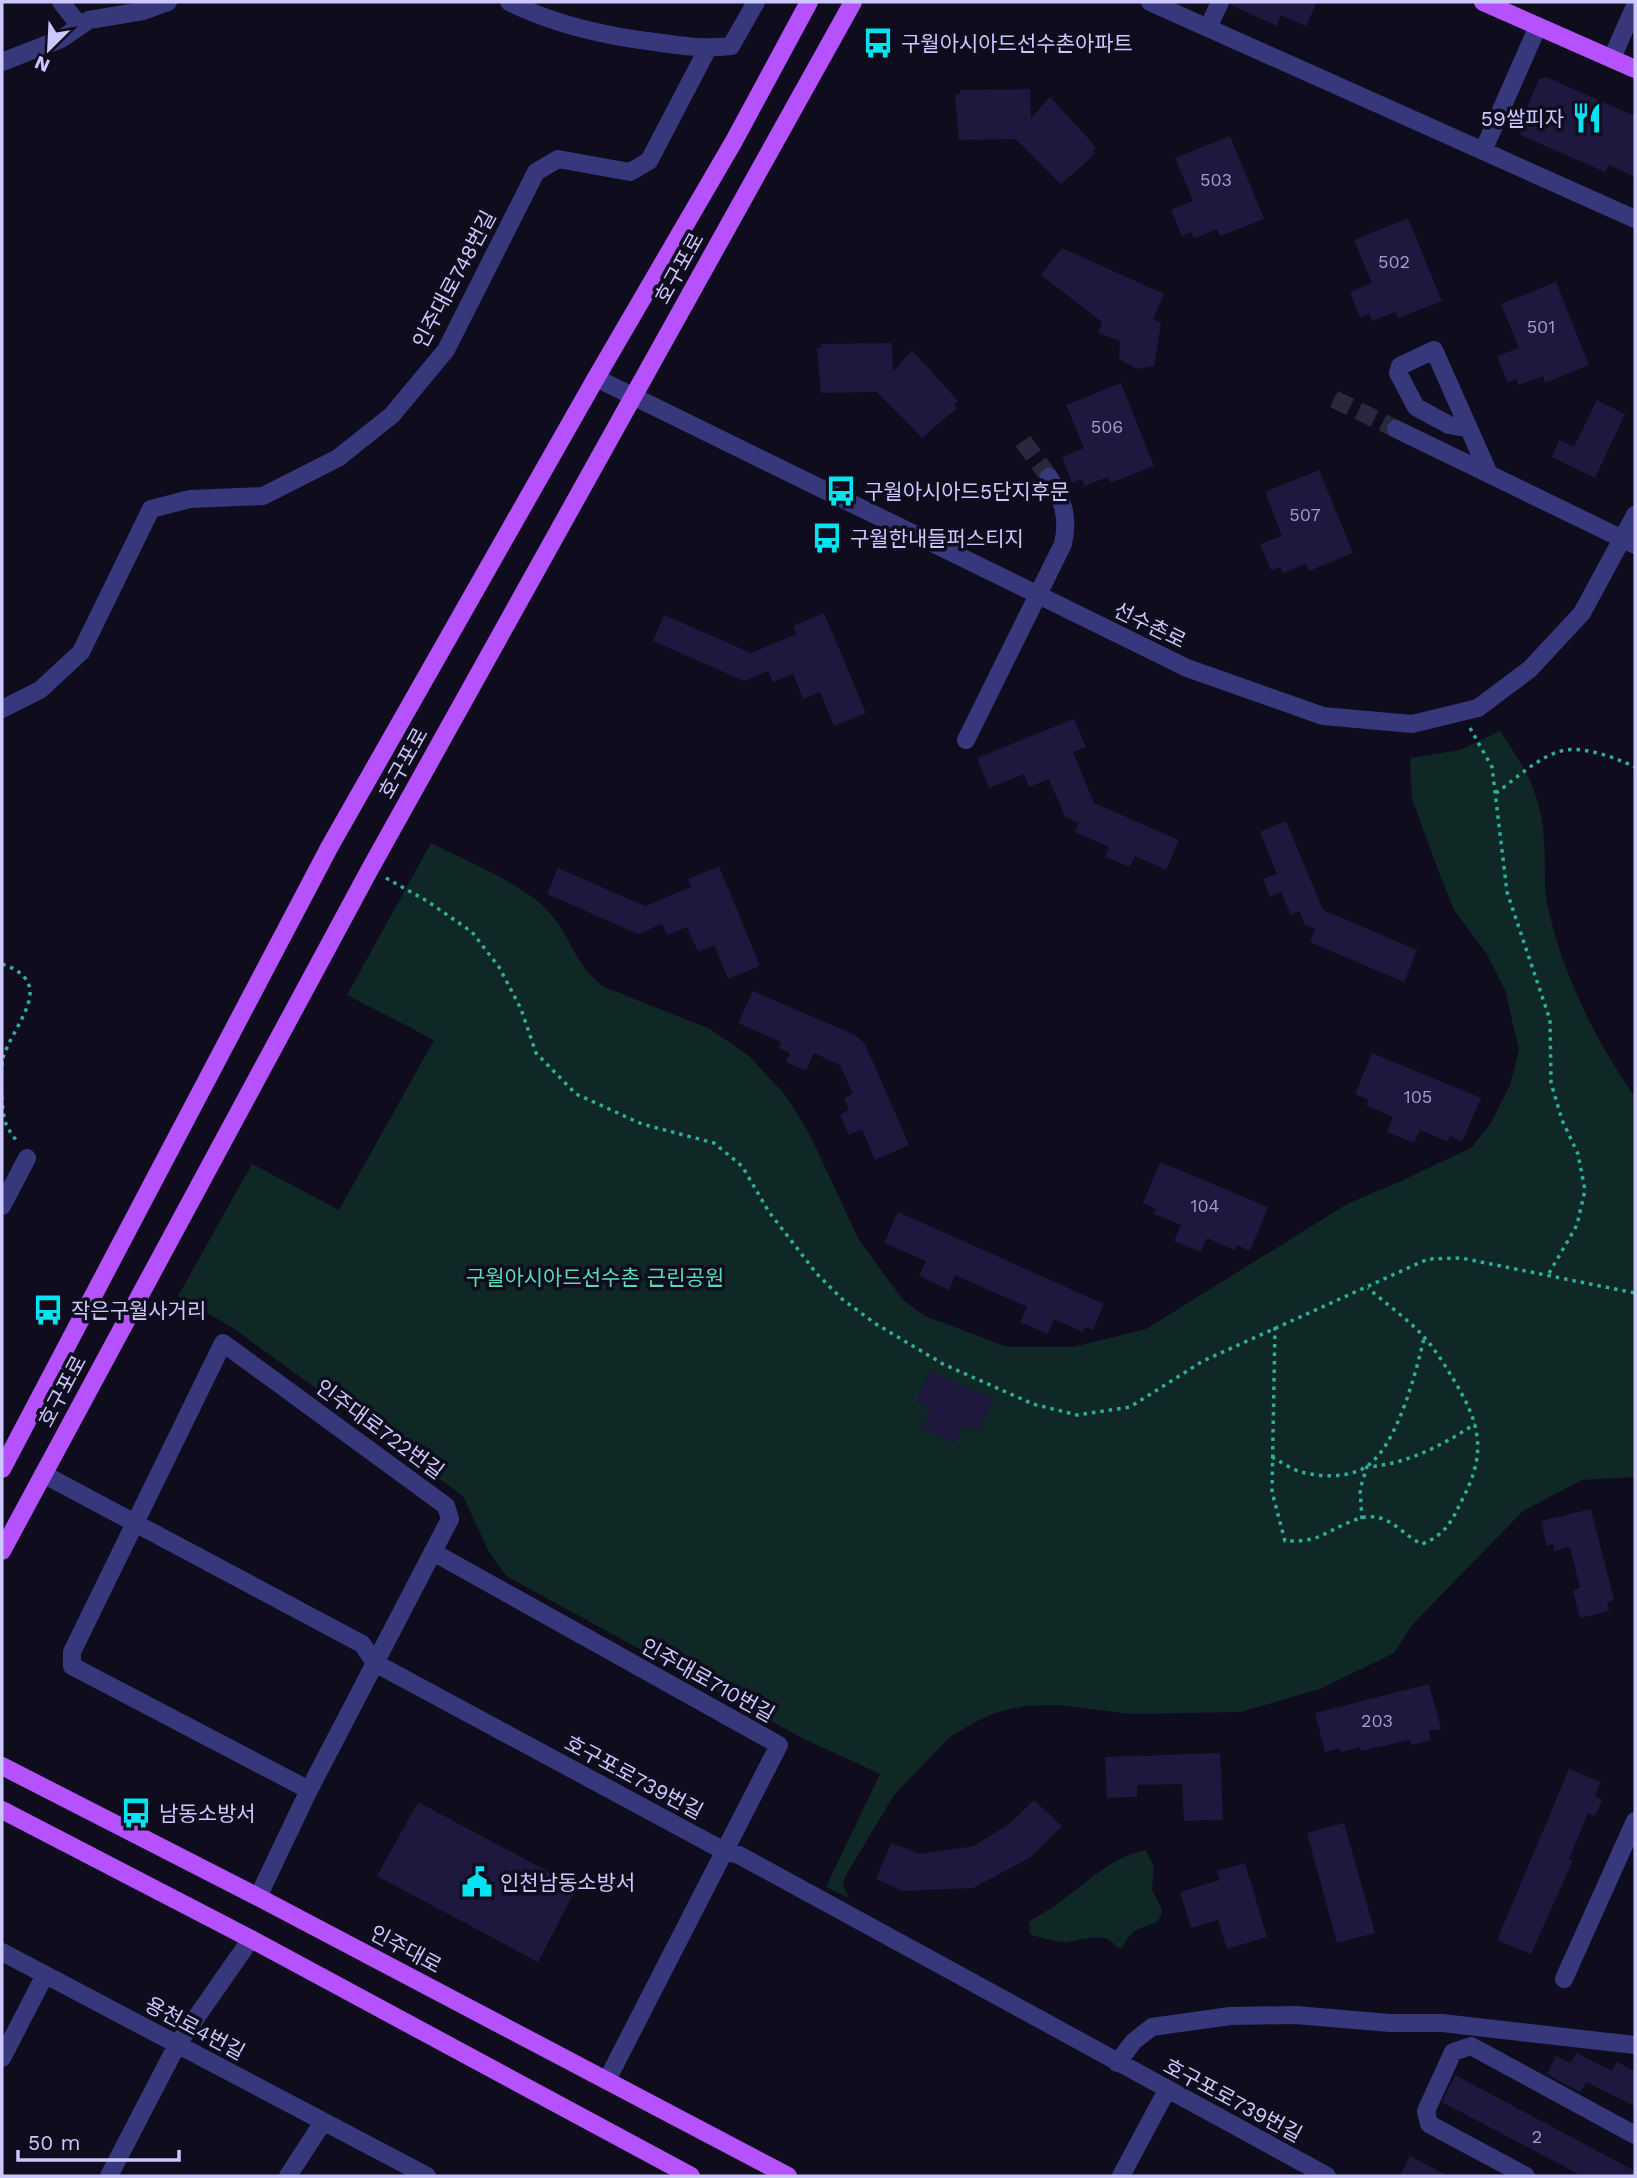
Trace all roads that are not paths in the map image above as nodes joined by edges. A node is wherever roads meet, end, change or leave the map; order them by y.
1 (61, 2) edge
2 (168, 2) edge
3 (509, 2) edge
4 (756, 2) edge
5 (809, 2) edge
6 (853, 2) edge
7 (1150, 2) edge
8 (1220, 2) edge
9 (1483, 2) edge
10 (1635, 6) edge
11 (80, 26) junction
12 (1538, 26) junction
13 (1208, 28) junction
14 (708, 48) junction
15 (1612, 58) junction
16 (2, 62) edge
17 (1635, 69) edge
18 (1483, 151) junction
19 (1635, 219) edge
20 (596, 378) junction
21 (633, 396) junction
22 (1467, 424) dead end
23 (1396, 429) tunnel mouth
24 (1489, 474) junction
25 (1049, 477) tunnel mouth
26 (1635, 515) edge
27 (1629, 542) edge
28 (1038, 596) junction
29 (2, 709) edge
30 (966, 740) dead end
31 (27, 1158) road end
32 (2, 1206) edge
33 (4, 1458) edge
34 (43, 1474) junction
35 (135, 1522) junction
36 (2, 1551) edge
37 (433, 1552) junction
38 (375, 1663) junction
39 (2, 1766) edge
40 (309, 1790) junction
41 (2, 1810) edge
42 (1633, 1829) edge
43 (726, 1852) junction
44 (258, 1897) junction
45 (251, 1939) junction
46 (2, 1952) edge
47 (45, 1975) junction
48 (1564, 1979) dead end
49 (177, 2045) junction
50 (1635, 2045) edge
51 (2, 2058) edge
52 (1117, 2063) junction
53 (607, 2080) junction
54 (1167, 2090) junction
55 (323, 2122) junction
56 (1635, 2135) edge
57 (109, 2176) edge
58 (288, 2176) edge
59 (427, 2176) edge
60 (691, 2176) edge
61 (788, 2176) edge
62 (1121, 2176) edge
63 (1327, 2176) edge
64 (1526, 2176) edge

1 - 11 street
2 - 11 street
3 - 14 street
4 - 14 street
5 - 20 main road, 호구포로
6 - 21 main road, 호구포로
7 - 13 street
8 - 13 street
9 - 12 main road
10 - 15 street
11 - 16 street
12 - 15 main road
12 - 18 street
13 - 18 street
14 - 29 street, 인주대로748번길
15 - 17 main road
18 - 19 street
20 - 21 street, 선수촌로
20 - 33 main road, 호구포로
21 - 28 street, 선수촌로
21 - 34 main road, 호구포로
22 - 24 street
23 - 24 street
24 - 27 street
25 - 28 street
26 - 27 street, 선수촌로
27 - 28 street, 선수촌로
28 - 30 street
31 - 32 street
34 - 35 street, 호구포로739번길
34 - 36 main road, 호구포로
35 - 37 street, 인주대로722번길
35 - 38 street, 호구포로739번길
35 - 40 street
37 - 38 street, 인주대로722번길
37 - 43 street, 인주대로710번길
38 - 40 street, 인주대로722번길
38 - 43 street, 호구포로739번길
39 - 44 main road, 인주대로
40 - 44 street, 인주대로722번길
41 - 45 main road
42 - 48 street
43 - 52 street, 호구포로739번길
43 - 53 street, 인주대로710번길
44 - 53 main road, 인주대로
45 - 49 street
45 - 60 main road
46 - 47 street, 용천로4번길
47 - 49 street, 용천로4번길
47 - 51 street
49 - 55 street, 용천로4번길
49 - 57 street
50 - 52 street, 호구포로739번길
52 - 54 street, 호구포로739번길
53 - 61 main road, 인주대로
54 - 62 street
54 - 63 street, 호구포로739번길
55 - 58 street
55 - 59 street, 용천로4번길
56 - 64 street

